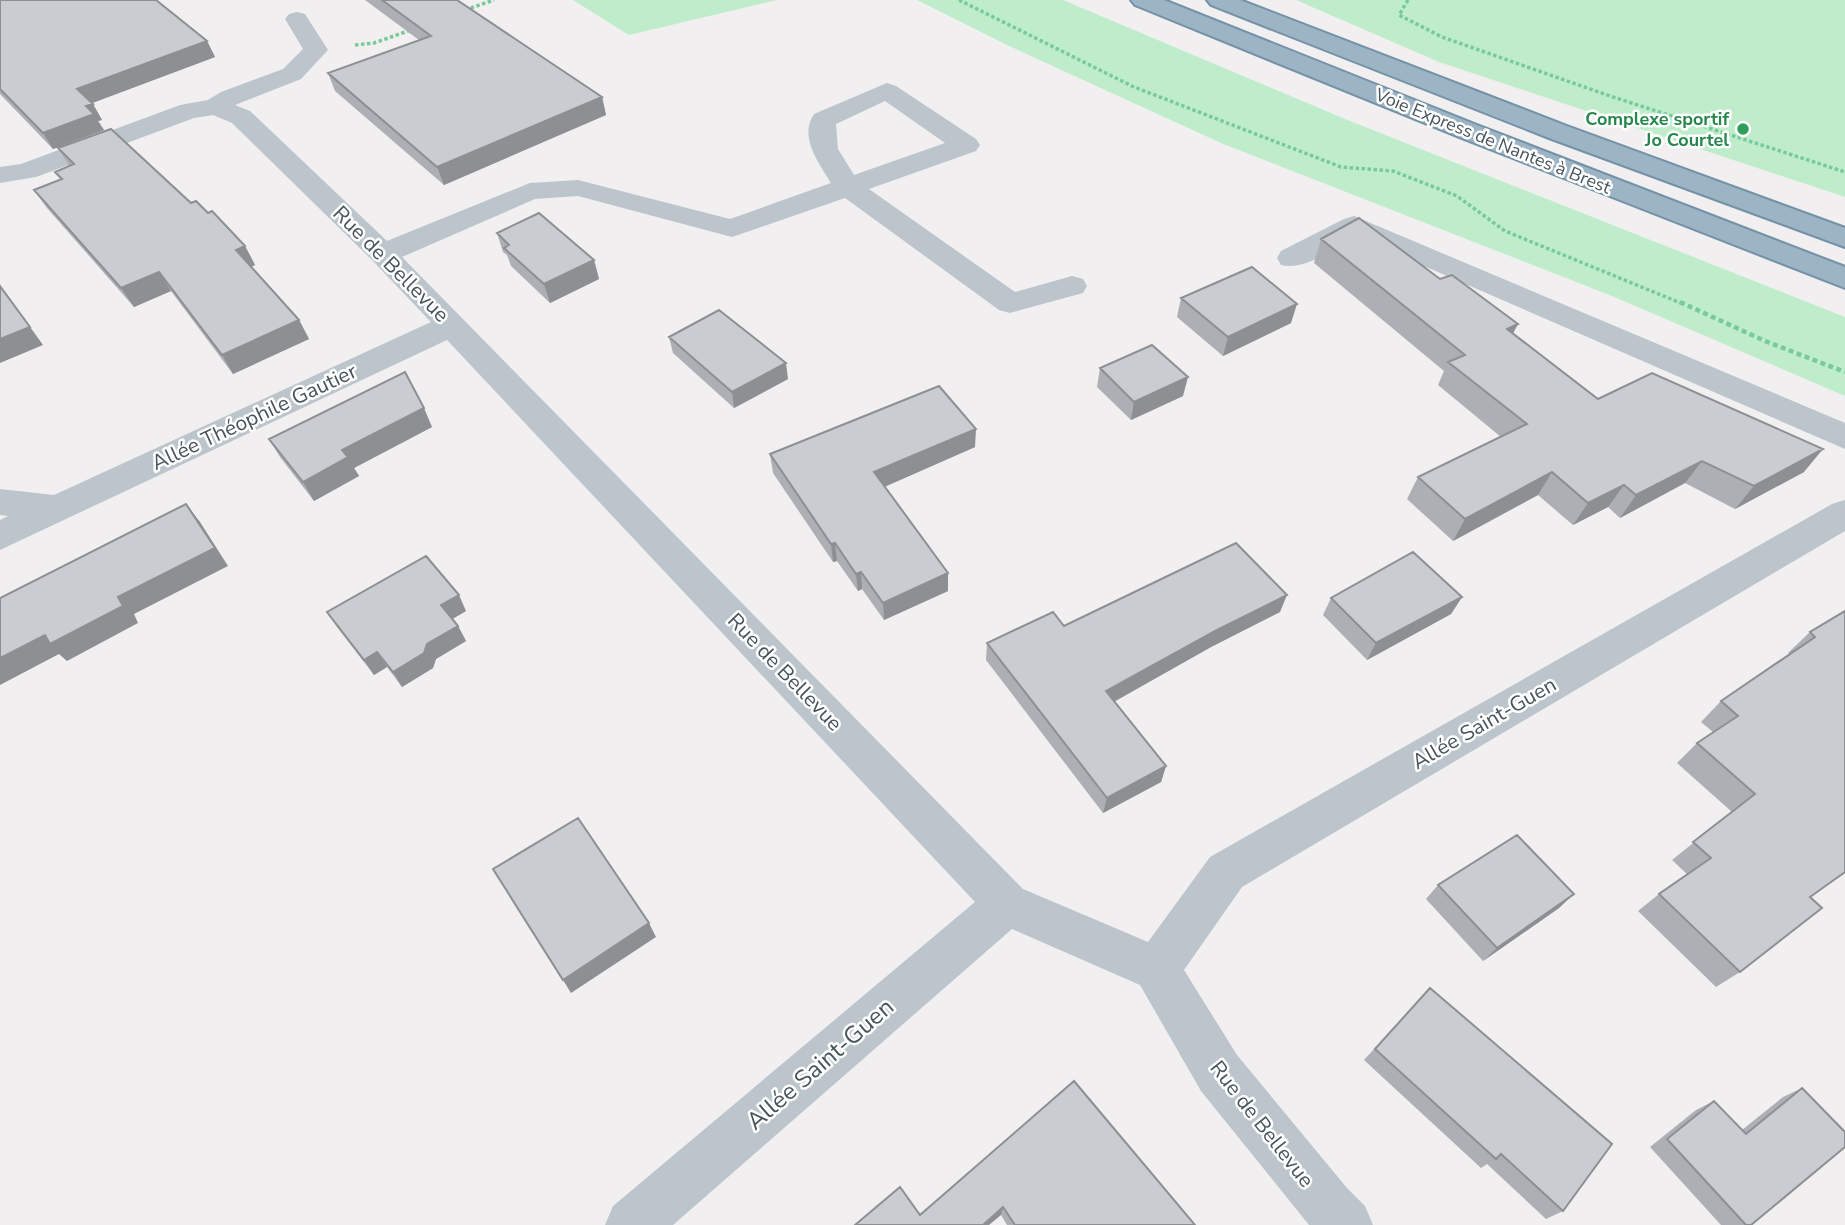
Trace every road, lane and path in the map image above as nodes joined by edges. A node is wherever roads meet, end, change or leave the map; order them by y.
1 (494, 0) edge
2 (959, 0) edge
3 (1143, 0) edge
4 (1219, 0) edge
5 (1408, 0) edge
6 (458, 13) edge
7 (297, 19) dead end
8 (422, 26) edge
9 (316, 50) junction
10 (216, 107) junction
11 (1845, 172) edge
12 (0, 174) edge
13 (847, 186) junction
14 (1845, 238) edge
15 (383, 254) junction
16 (1292, 258) dead end
17 (1845, 278) edge
18 (1072, 286) dead end
19 (452, 325) junction
20 (1845, 372) edge
21 (1845, 437) edge
22 (0, 502) edge
23 (56, 509) junction
24 (1845, 514) edge
25 (0, 536) edge
26 (1007, 904) junction
27 (1157, 969) junction
28 (632, 1225) edge
29 (1346, 1225) edge

1 - 6 path
2 - 20 path
3 - 17 highway, Voie Express de Nantes à Brest
4 - 14 highway, Voie Express de Nantes à Brest
5 - 11 path
7 - 9 street
8 - 9 path
9 - 10 street
10 - 12 street
10 - 15 street, Rue de Bellevue
13 - 13 street
13 - 15 street
13 - 18 street
15 - 19 street, Rue de Bellevue
16 - 21 street
19 - 23 street, Allée Théophile Gautier
19 - 26 street, Rue de Bellevue
22 - 23 street
23 - 25 street, Allée Théophile Gautier
24 - 27 street, Allée Saint-Guen
26 - 27 street, Rue de Bellevue
26 - 28 street, Allée Saint-Guen
27 - 29 street, Rue de Bellevue

